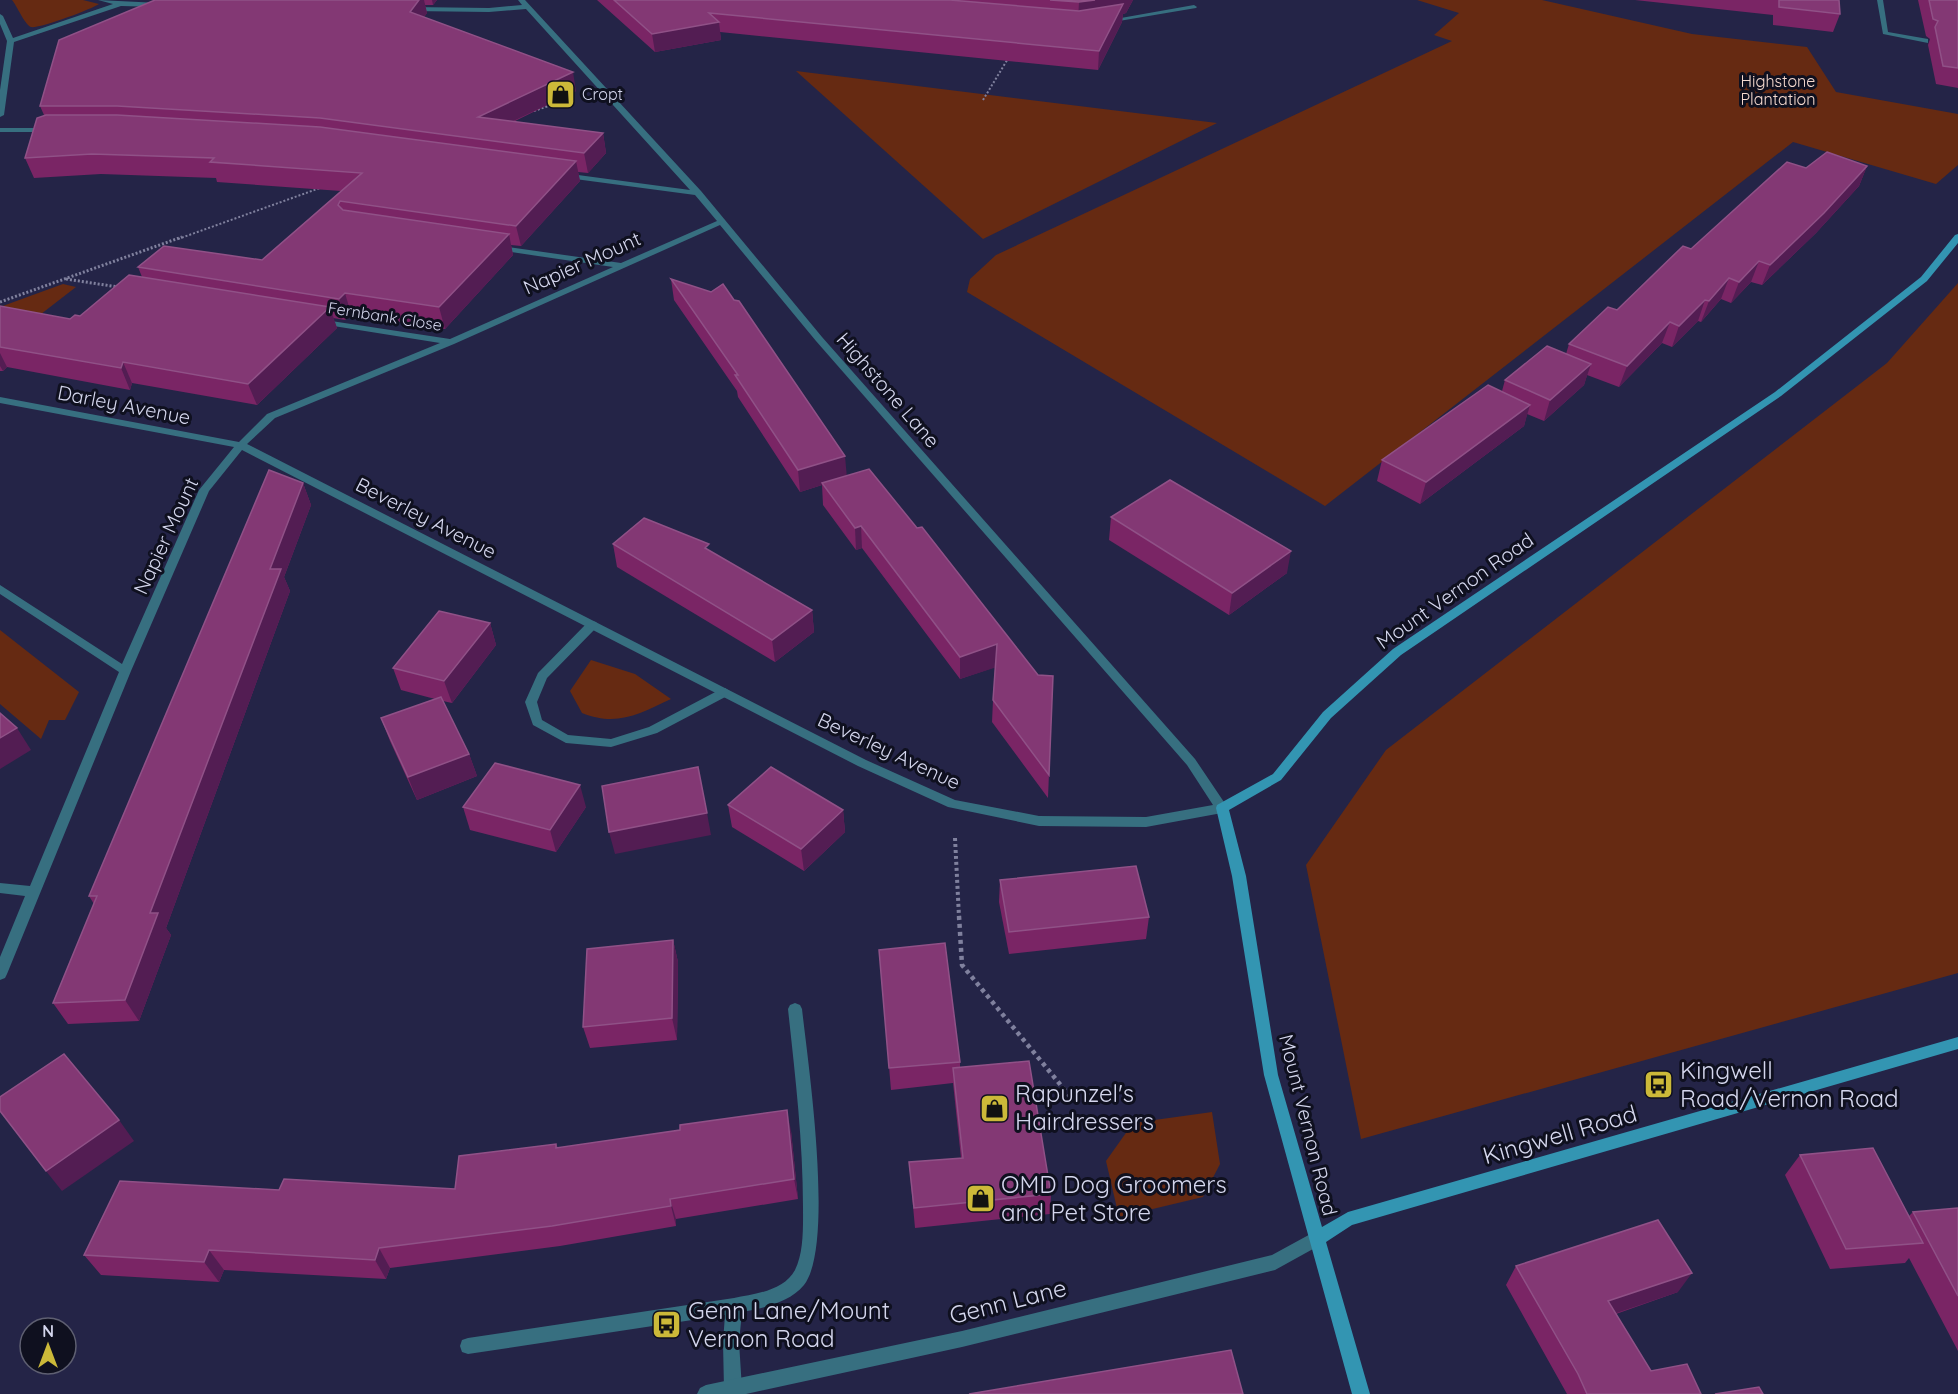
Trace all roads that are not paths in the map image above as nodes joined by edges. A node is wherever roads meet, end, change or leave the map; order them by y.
1 (101, 0) edge
2 (1880, 0) edge
3 (122, 4) junction
4 (524, 4) edge
5 (165, 5) edge
6 (1194, 7) dead end
7 (405, 9) edge
8 (0, 16) edge
9 (1101, 21) edge
10 (11, 41) junction
11 (1925, 41) dead end
12 (0, 115) edge
13 (0, 130) edge
14 (57, 130) edge
15 (549, 173) edge
16 (698, 193) junction
17 (721, 222) junction
18 (1958, 237) edge
19 (490, 246) edge
20 (618, 265) junction
21 (313, 319) edge
22 (451, 342) junction
23 (0, 400) edge
24 (241, 445) junction
25 (0, 589) edge
26 (592, 625) junction
27 (125, 671) junction
28 (725, 692) junction
29 (1222, 808) junction
30 (0, 888) edge
31 (34, 892) junction
32 (0, 974) edge
33 (795, 1009) dead end
34 (1958, 1043) edge
35 (1316, 1239) junction
36 (734, 1306) junction
37 (468, 1346) dead end
38 (733, 1389) junction
39 (706, 1394) edge
40 (1361, 1394) edge

1 - 3 street
2 - 11 street
3 - 5 street
3 - 10 street
4 - 7 street
4 - 16 street, Highstone Lane
6 - 9 street
8 - 10 street
10 - 12 street
13 - 14 street
15 - 16 street
16 - 17 street, Highstone Lane
17 - 20 street, Napier Mount
17 - 29 street, Highstone Lane
18 - 29 street, Mount Vernon Road
19 - 20 street
20 - 22 street, Napier Mount
21 - 22 street, Fernbank Close
22 - 24 street, Napier Mount
23 - 24 street, Darley Avenue
24 - 26 street, Beverley Avenue
24 - 27 street, Napier Mount
25 - 27 street
26 - 28 street, Beverley Avenue
26 - 28 street
27 - 31 street, Napier Mount
28 - 29 street, Beverley Avenue
29 - 35 street, Mount Vernon Road
30 - 31 street
31 - 32 street, Napier Mount
33 - 36 street
34 - 35 street, Kingwell Road
35 - 38 street, Genn Lane
35 - 40 street, Mount Vernon Road
36 - 37 street
36 - 38 street
38 - 39 street, Genn Lane

